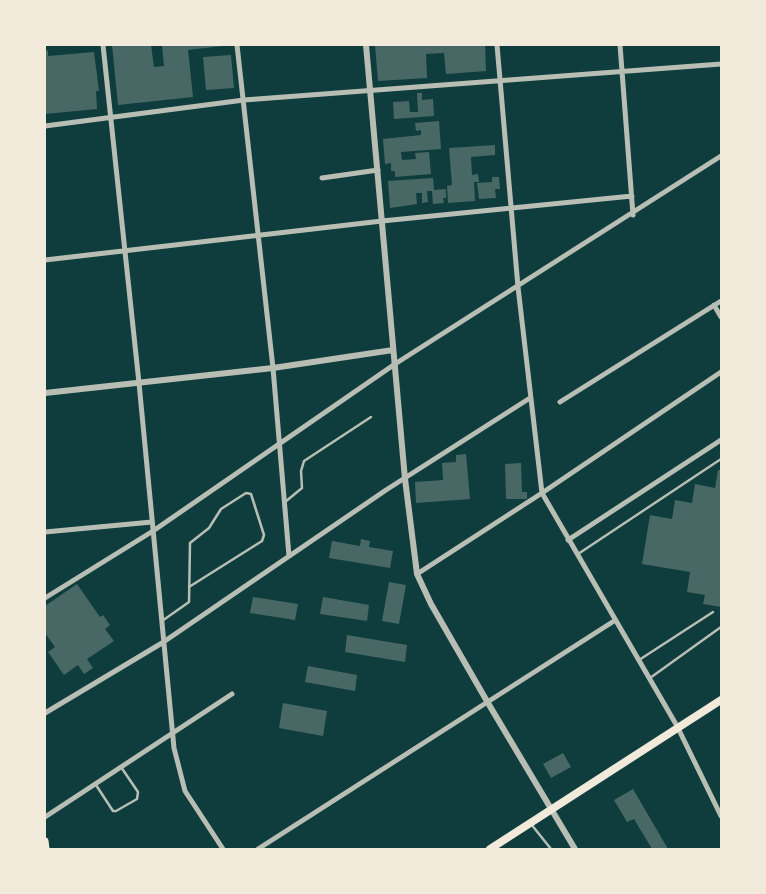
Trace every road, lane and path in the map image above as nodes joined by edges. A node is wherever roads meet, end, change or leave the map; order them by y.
1 (103, 45) edge
2 (237, 45) edge
3 (366, 45) edge
4 (497, 45) edge
5 (620, 45) edge
6 (721, 64) edge
7 (622, 71) junction
8 (501, 81) junction
9 (370, 90) junction
10 (244, 100) junction
11 (111, 118) junction
12 (45, 126) edge
13 (721, 156) edge
14 (378, 170) junction
15 (322, 178) dead end
16 (632, 196) junction
17 (511, 208) junction
18 (633, 215) junction
19 (382, 220) junction
20 (257, 236) junction
21 (125, 252) junction
22 (45, 260) edge
23 (518, 287) junction
24 (721, 301) edge
25 (714, 305) junction
26 (721, 317) edge
27 (393, 350) junction
28 (395, 364) junction
29 (273, 368) junction
30 (721, 372) edge
31 (139, 383) junction
32 (45, 393) edge
33 (530, 398) junction
34 (560, 402) dead end
35 (371, 417) dead end
36 (721, 440) edge
37 (281, 443) junction
38 (721, 459) edge
39 (405, 479) junction
40 (542, 493) junction
41 (284, 504) junction
42 (152, 522) junction
43 (152, 531) junction
44 (45, 532) edge
45 (568, 540) junction
46 (577, 555) junction
47 (289, 556) junction
48 (417, 574) junction
49 (189, 587) junction
50 (45, 598) edge
51 (713, 612) dead end
52 (614, 621) junction
53 (161, 622) junction
54 (721, 627) edge
55 (162, 643) junction
56 (638, 660) junction
57 (649, 679) junction
58 (232, 694) dead end
59 (721, 700) edge
60 (488, 703) junction
61 (45, 713) edge
62 (677, 726) junction
63 (172, 731) junction
64 (121, 767) junction
65 (96, 784) junction
66 (550, 809) junction
67 (721, 816) edge
68 (45, 817) edge
69 (530, 823) junction
70 (45, 842) edge
71 (46, 849) edge
72 (224, 849) edge
73 (258, 849) edge
74 (490, 849) edge
75 (550, 849) edge
76 (575, 849) edge

1 - 11 street
2 - 10 street
3 - 9 street
4 - 8 street
5 - 7 street
6 - 7 street
7 - 8 street
7 - 16 street
8 - 9 street
8 - 17 street
9 - 10 street
9 - 14 street
10 - 11 street
10 - 20 street
11 - 12 street
11 - 21 street
13 - 18 street
14 - 15 street
14 - 19 street
16 - 17 street
16 - 18 street
17 - 19 street
17 - 23 street
18 - 23 street
19 - 20 street
19 - 27 street
20 - 21 street
20 - 29 street
21 - 22 street
21 - 31 street
23 - 28 street
23 - 33 street
24 - 25 street
25 - 26 street
25 - 34 street
27 - 28 street
27 - 29 street
28 - 37 street
28 - 39 street
29 - 31 street
29 - 37 street
30 - 40 street
31 - 32 street
31 - 42 street
33 - 39 street
33 - 40 street
35 - 41 lane
36 - 45 street
37 - 41 street
37 - 43 street
38 - 46 lane
39 - 47 street
39 - 48 street
40 - 45 street
40 - 48 street
41 - 47 street
42 - 43 street
42 - 44 street
43 - 50 street
43 - 53 street
45 - 46 street
46 - 52 street
47 - 55 street
48 - 60 street
49 - 49 lane
49 - 53 lane
51 - 56 lane
52 - 56 street
52 - 60 street
53 - 55 street
54 - 57 lane
55 - 61 street
55 - 63 street
56 - 57 street
57 - 62 street
58 - 63 street
59 - 62 main road
60 - 66 street
60 - 73 street
62 - 66 main road
62 - 67 street
63 - 64 street
63 - 72 street
64 - 65 street
64 - 65 lane
65 - 68 street
66 - 69 main road
66 - 76 street
69 - 74 main road
69 - 75 lane
70 - 71 main road

